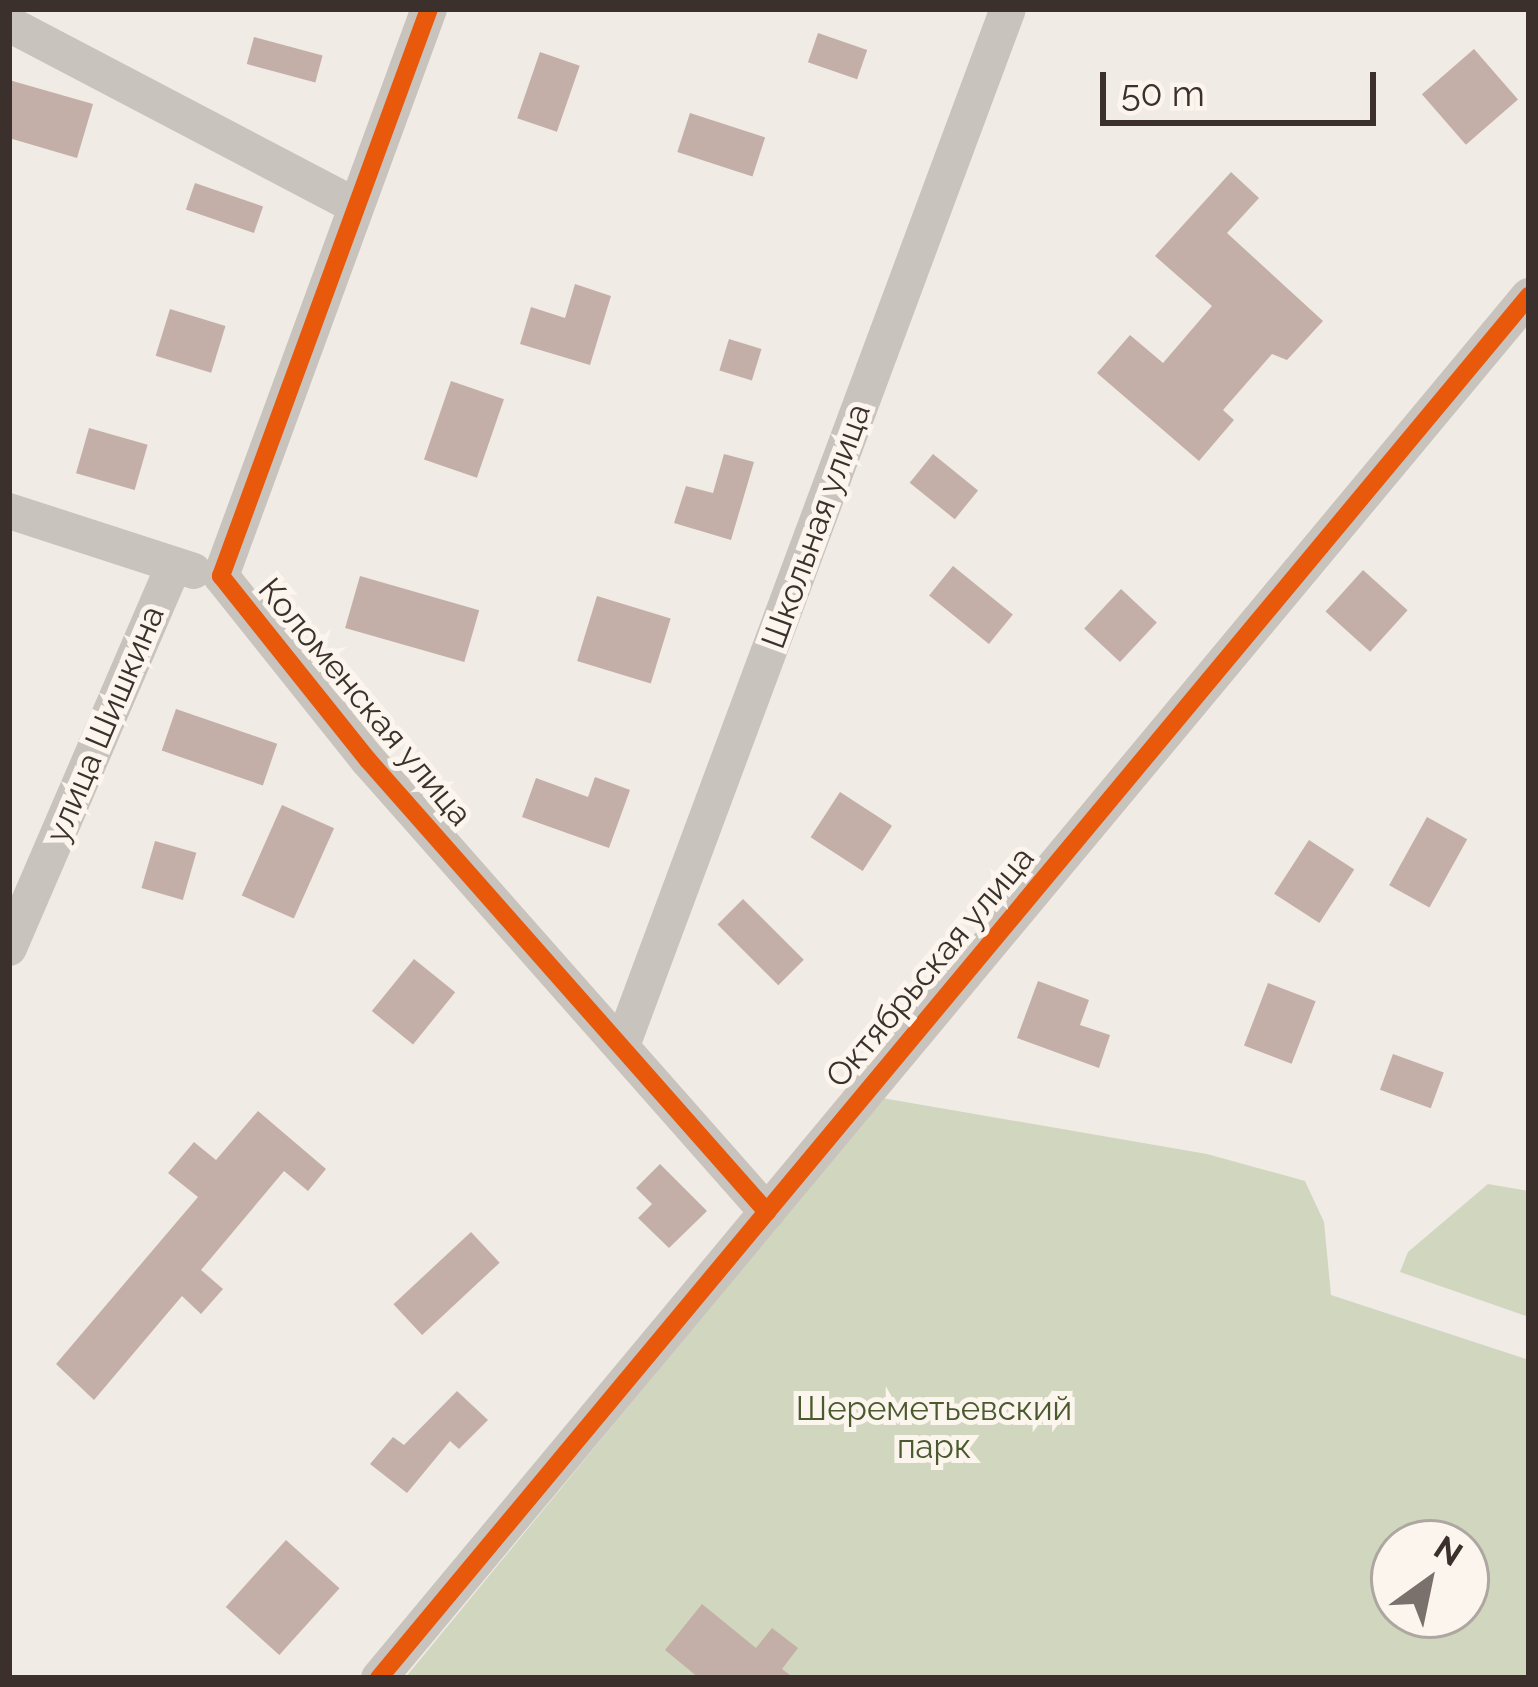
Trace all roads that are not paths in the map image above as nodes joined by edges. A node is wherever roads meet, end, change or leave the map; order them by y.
1 (429, 9) edge
2 (1008, 9) edge
3 (9, 24) edge
4 (355, 206) junction
5 (1529, 296) edge
6 (9, 511) edge
7 (173, 567) junction
8 (220, 576) junction
9 (9, 948) edge
10 (623, 1042) junction
11 (767, 1212) junction
12 (379, 1678) edge

1 - 4 street, Коломенская улица
2 - 10 street, Школьная улица
3 - 4 street
4 - 8 street, Коломенская улица
5 - 11 street, Октябрьская улица
6 - 7 street
7 - 8 street
7 - 9 street, улица Шишкина
8 - 10 street, Коломенская улица
10 - 11 street, Коломенская улица
11 - 12 street, Октябрьская улица

